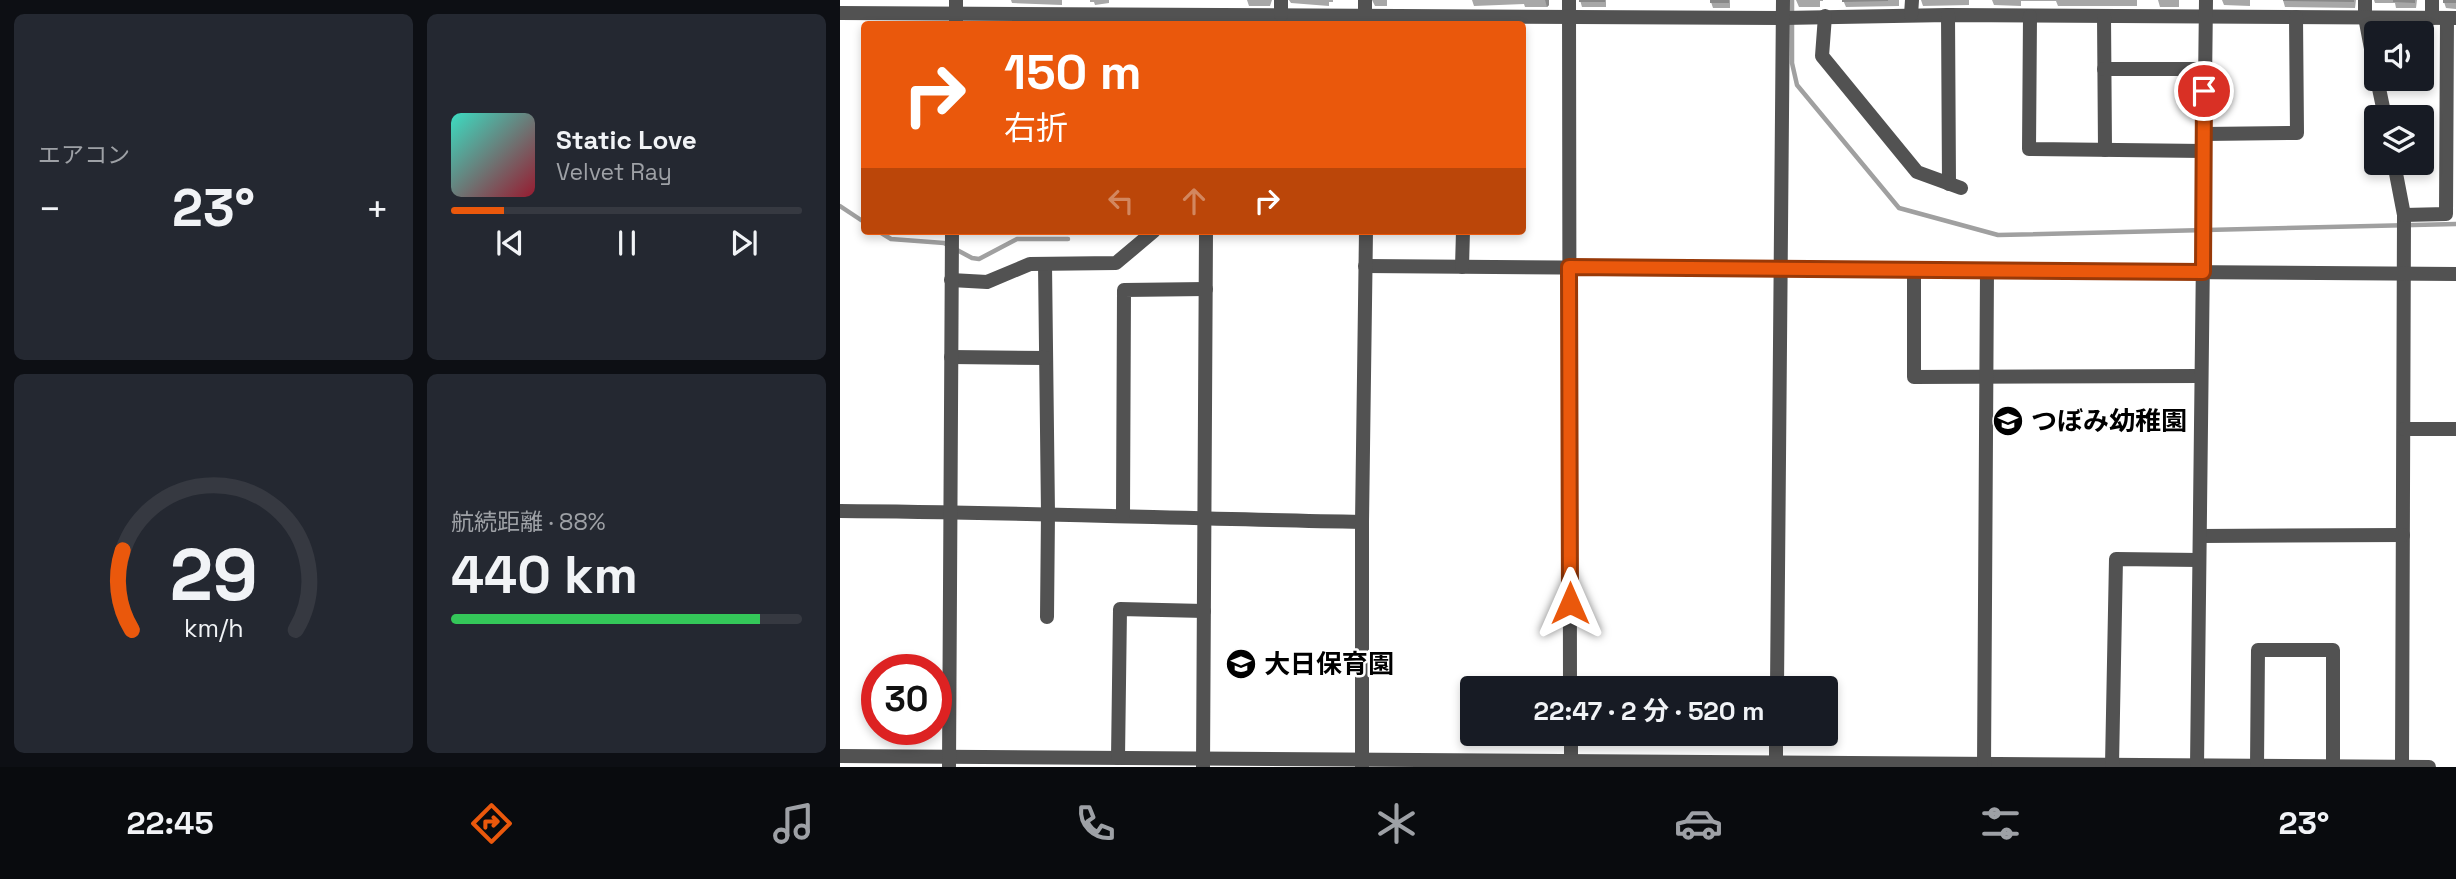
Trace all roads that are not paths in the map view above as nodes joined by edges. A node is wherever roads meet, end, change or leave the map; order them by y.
1 (1282, 0) edge
2 (1569, 0) edge
3 (1783, 0) edge
4 (1832, 0) edge
5 (2206, 0) edge
6 (2365, 0) edge
7 (2432, 0) edge
8 (1003, 6) edge
9 (1912, 7) edge
10 (956, 12) edge
11 (840, 13) edge
12 (1079, 13) edge
13 (1365, 13) edge
14 (1281, 15) junction
15 (1948, 15) junction
16 (1569, 16) junction
17 (1828, 16) junction
18 (2030, 16) junction
19 (2104, 16) junction
20 (2206, 16) junction
21 (2296, 17) junction
22 (2365, 17) junction
23 (1789, 18) junction
24 (2445, 18) edge
25 (1146, 19) edge
26 (1223, 19) edge
27 (1465, 20) edge
28 (2366, 21) edge
29 (2104, 69) junction
30 (2205, 69) junction
31 (2204, 134) junction
32 (2105, 150) junction
33 (2204, 151) junction
34 (2396, 175) edge
35 (2404, 215) junction
36 (952, 235) edge
37 (1149, 235) edge
38 (1206, 235) edge
39 (1366, 235) edge
40 (1463, 235) edge
41 (1045, 264) junction
42 (1365, 266) junction
43 (1462, 267) junction
44 (1569, 267) junction
45 (1779, 269) junction
46 (1914, 270) junction
47 (1987, 270) junction
48 (2203, 272) junction
49 (2404, 273) junction
50 (2456, 274) edge
51 (951, 280) junction
52 (1206, 289) junction
53 (951, 357) junction
54 (1046, 358) junction
55 (2201, 376) junction
56 (1987, 377) junction
57 (2404, 429) junction
58 (2456, 429) edge
59 (840, 511) edge
60 (949, 512) junction
61 (1048, 513) junction
62 (1123, 516) junction
63 (1205, 519) junction
64 (1362, 522) junction
65 (2403, 535) junction
66 (2200, 536) junction
67 (2199, 560) junction
68 (1204, 611) junction
69 (1047, 617) dead end
70 (1570, 676) edge
71 (1777, 676) edge
72 (1776, 746) edge
73 (840, 756) edge
74 (1118, 758) junction
75 (949, 762) edge
76 (1203, 763) edge
77 (1362, 763) edge
78 (1567, 763) edge
79 (1504, 764) edge
80 (1776, 765) edge
81 (1984, 765) edge
82 (2112, 765) junction
83 (2070, 766) edge
84 (2197, 766) edge
85 (2257, 766) edge
86 (2333, 766) edge
87 (2402, 767) edge
88 (2429, 767) edge

1 - 14 street
2 - 16 street
3 - 23 street
4 - 17 street
5 - 20 street
6 - 22 street
7 - 24 street
8 - 10 street
8 - 12 street
9 - 15 street
9 - 17 street
10 - 11 street
12 - 25 street
13 - 14 street
13 - 27 street
14 - 26 street
15 - 17 street
15 - 18 street
16 - 23 street
16 - 27 street
16 - 44 street
17 - 23 street
18 - 19 street
18 - 32 street
19 - 20 street
19 - 29 street
20 - 21 street
20 - 30 street
21 - 22 street
21 - 31 street
22 - 24 street
22 - 28 street
23 - 45 street
24 - 35 street
25 - 26 street
29 - 30 street
29 - 32 street
30 - 31 street
31 - 33 street
32 - 33 street
33 - 48 street
34 - 35 street
35 - 49 street
36 - 51 street
37 - 41 street
38 - 52 street
39 - 42 street
40 - 43 street
41 - 51 street
41 - 54 street
42 - 43 street
42 - 64 street
43 - 44 street
44 - 45 street
44 - 70 street
45 - 46 street
45 - 71 street
46 - 47 street
46 - 56 street
47 - 48 street
47 - 56 street
48 - 49 street
48 - 55 street
49 - 50 street
49 - 57 street
51 - 53 street
52 - 62 street
52 - 63 street
53 - 54 street
53 - 60 street
54 - 61 street
55 - 56 street
55 - 66 street
56 - 81 street
57 - 58 street
57 - 65 street
59 - 60 street
60 - 61 street
60 - 75 street
61 - 62 street
61 - 69 street
62 - 63 street
63 - 64 street
63 - 68 street
64 - 77 street
65 - 66 street
65 - 87 street
66 - 67 street
67 - 82 street
67 - 84 street
68 - 74 street
68 - 76 street
72 - 80 street
73 - 75 street
74 - 75 street
74 - 76 street
76 - 77 street
77 - 79 street
78 - 79 street
78 - 80 street
80 - 81 street
81 - 83 street
82 - 83 street
82 - 84 street
84 - 85 street
85 - 86 street
85 - 86 street
86 - 87 street
87 - 88 street

